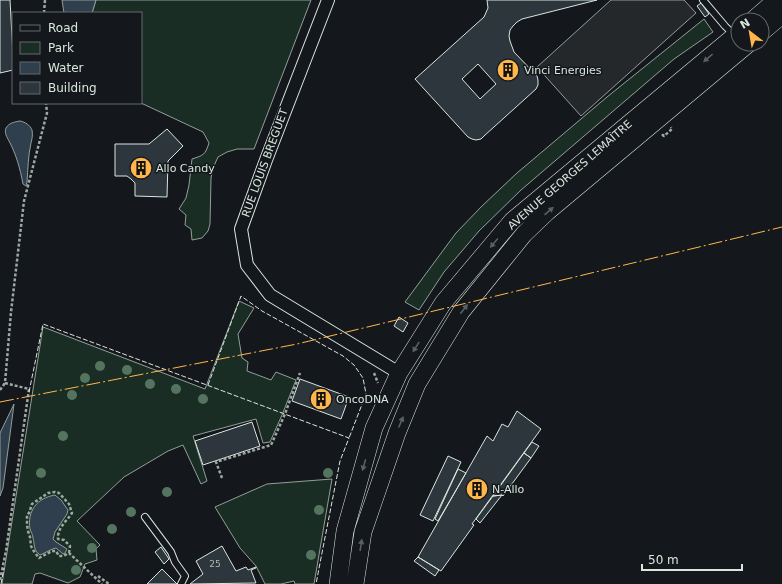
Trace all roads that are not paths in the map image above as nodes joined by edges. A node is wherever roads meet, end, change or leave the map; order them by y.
1 (328, 0) edge
2 (703, 0) edge
3 (776, 0) edge
4 (762, 12) edge
5 (782, 15) edge
6 (770, 25) edge
7 (730, 30) edge
8 (730, 46) edge
9 (730, 47) edge
10 (399, 373) junction
11 (145, 516) dead end
12 (181, 584) edge
13 (338, 584) edge
14 (355, 584) edge

1 - 10 street, RUE LOUIS BREGUET
2 - 7 lane
3 - 4 street
5 - 6 street
8 -> 10 street, AVENUE GEORGES LEMAÎTRE
14 -> 9 street, AVENUE GEORGES LEMAÎTRE
10 -> 13 street, AVENUE GEORGES LEMAÎTRE
11 - 12 lane

